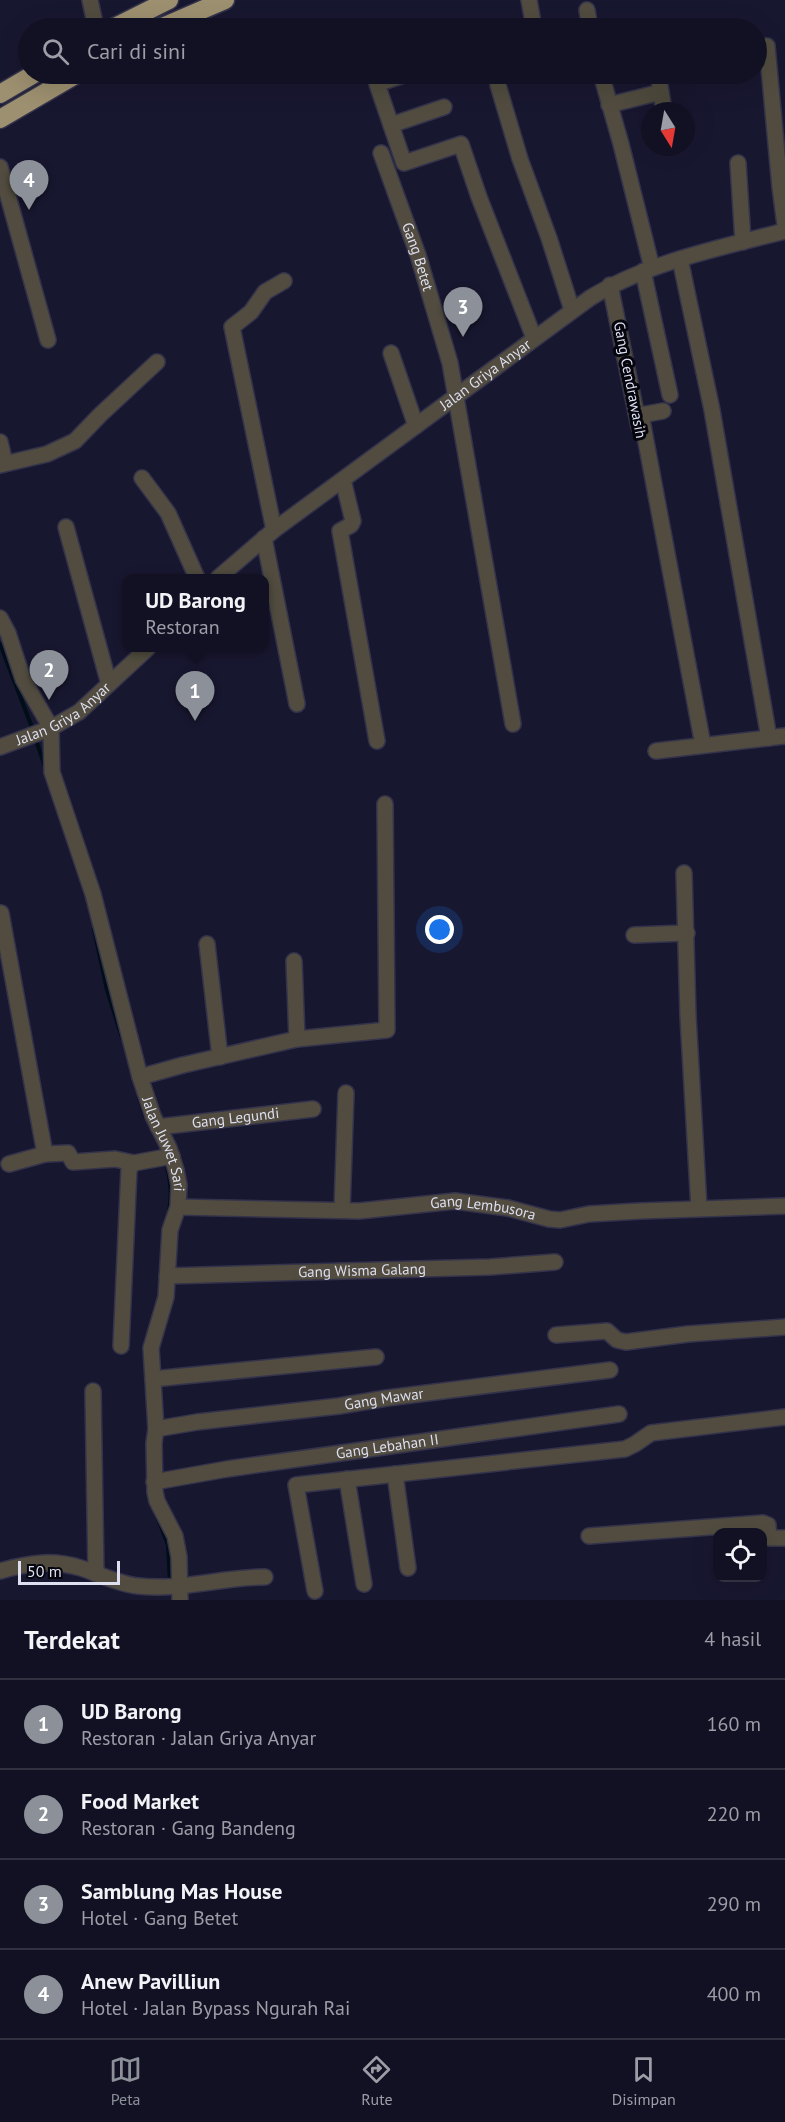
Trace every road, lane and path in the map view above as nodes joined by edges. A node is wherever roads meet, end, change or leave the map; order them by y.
1 (90, 0) edge
2 (169, 0) edge
3 (225, 0) edge
4 (529, 0) edge
5 (587, 10) dead end
6 (94, 18) edge
7 (133, 18) edge
8 (183, 18) edge
9 (532, 18) edge
10 (588, 18) edge
11 (767, 46) dead end
12 (18, 83) edge
13 (60, 84) edge
14 (377, 84) edge
15 (604, 84) edge
16 (660, 84) edge
17 (498, 85) dead end
18 (661, 92) junction
19 (0, 94) edge
20 (663, 102) edge
21 (609, 105) junction
22 (444, 107) dead end
23 (0, 119) edge
24 (391, 125) junction
25 (381, 153) dead end
26 (738, 163) dead end
27 (0, 167) edge
28 (785, 225) edge
29 (785, 231) edge
30 (743, 242) junction
31 (680, 259) junction
32 (647, 270) junction
33 (284, 281) dead end
34 (610, 285) junction
35 (572, 310) junction
36 (534, 338) junction
37 (48, 340) dead end
38 (391, 353) dead end
39 (157, 362) dead end
40 (670, 395) dead end
41 (457, 397) junction
42 (663, 411) dead end
43 (416, 426) junction
44 (0, 441) edge
45 (3, 464) edge
46 (648, 474) dead end
47 (142, 478) dead end
48 (344, 480) junction
49 (66, 527) dead end
50 (269, 534) junction
51 (195, 574) edge
52 (224, 574) edge
53 (0, 618) edge
54 (144, 652) edge
55 (109, 684) junction
56 (297, 704) dead end
57 (513, 724) dead end
58 (48, 729) junction
59 (777, 737) edge
60 (377, 741) dead end
61 (704, 745) junction
62 (0, 747) edge
63 (656, 751) dead end
64 (385, 804) dead end
65 (684, 873) dead end
66 (1, 913) edge
67 (687, 933) junction
68 (634, 935) dead end
69 (207, 944) dead end
70 (294, 961) dead end
71 (297, 1039) junction
72 (219, 1057) junction
73 (140, 1077) junction
74 (346, 1093) dead end
75 (313, 1108) dead end
76 (158, 1127) junction
77 (45, 1154) junction
78 (172, 1156) junction
79 (134, 1163) junction
80 (9, 1164) dead end
81 (785, 1206) edge
82 (178, 1207) junction
83 (699, 1208) junction
84 (342, 1210) junction
85 (555, 1262) dead end
86 (167, 1276) junction
87 (785, 1327) edge
88 (556, 1335) dead end
89 (121, 1346) dead end
90 (376, 1357) dead end
91 (610, 1370) dead end
92 (153, 1378) junction
93 (93, 1391) dead end
94 (619, 1414) dead end
95 (785, 1417) edge
96 (156, 1429) junction
97 (395, 1474) junction
98 (347, 1479) junction
99 (153, 1482) junction
100 (590, 1536) dead end
101 (785, 1538) edge
102 (408, 1568) dead end
103 (0, 1570) edge
104 (96, 1574) junction
105 (265, 1577) dead end
106 (364, 1584) dead end
107 (174, 1590) edge
108 (315, 1591) dead end

1 - 6 street
2 - 7 highway
3 - 8 highway
4 - 9 street
5 - 10 street
11 - 28 street
12 - 19 highway
13 - 23 highway
14 - 24 street
15 - 21 street
16 - 18 street
17 - 35 street
18 - 20 street
18 - 21 street
21 - 32 street
22 - 24 street
24 - 36 street
25 - 41 street, Gang Betet
26 - 30 street
27 - 37 street
29 - 30 street, Jalan Griya Anyar
30 - 31 street, Jalan Griya Anyar
31 - 32 street, Jalan Griya Anyar
31 - 59 street
32 - 34 street, Jalan Griya Anyar
32 - 40 street
33 - 50 street
34 - 35 street, Jalan Griya Anyar
34 - 46 street, Gang Cendrawasih
35 - 36 street, Jalan Griya Anyar
36 - 41 street, Jalan Griya Anyar
38 - 43 street
39 - 45 street
41 - 43 street, Jalan Griya Anyar
41 - 57 street, Gang Betet
42 - 61 street
43 - 48 street, Jalan Griya Anyar
44 - 45 street
47 - 51 street
48 - 50 street, Jalan Griya Anyar
48 - 60 street
49 - 55 street
50 - 52 street, Jalan Griya Anyar
50 - 56 street
53 - 58 street
54 - 55 street, Jalan Griya Anyar
55 - 58 street, Jalan Griya Anyar
58 - 62 street, Jalan Griya Anyar
58 - 73 street, Jalan Juwet Sari
59 - 61 street
61 - 63 street
64 - 71 street
65 - 67 street
66 - 77 street
67 - 68 street
67 - 83 street
69 - 72 street
70 - 71 street
71 - 72 street
72 - 73 street
73 - 76 street, Jalan Juwet Sari
74 - 84 street
75 - 76 street, Gang Legundi
76 - 78 street, Jalan Juwet Sari
77 - 79 street
77 - 80 street
78 - 79 street
78 - 82 street, Jalan Juwet Sari
79 - 89 street
81 - 83 street, Gang Lembusora
82 - 84 street, Gang Lembusora
82 - 86 street, Jalan Juwet Sari
83 - 84 street, Gang Lembusora
85 - 86 street, Gang Wisma Galang
86 - 92 street, Jalan Juwet Sari
87 - 88 street
90 - 92 street
91 - 96 street, Gang Mawar
92 - 96 street, Jalan Juwet Sari
93 - 104 street
94 - 99 street, Gang Lebahan II
95 - 97 street
96 - 99 street, Jalan Juwet Sari
97 - 98 street
97 - 102 street
98 - 106 street
98 - 108 street
99 - 107 street, Jalan Juwet Sari
100 - 101 street
103 - 104 street
104 - 107 street
105 - 107 street

